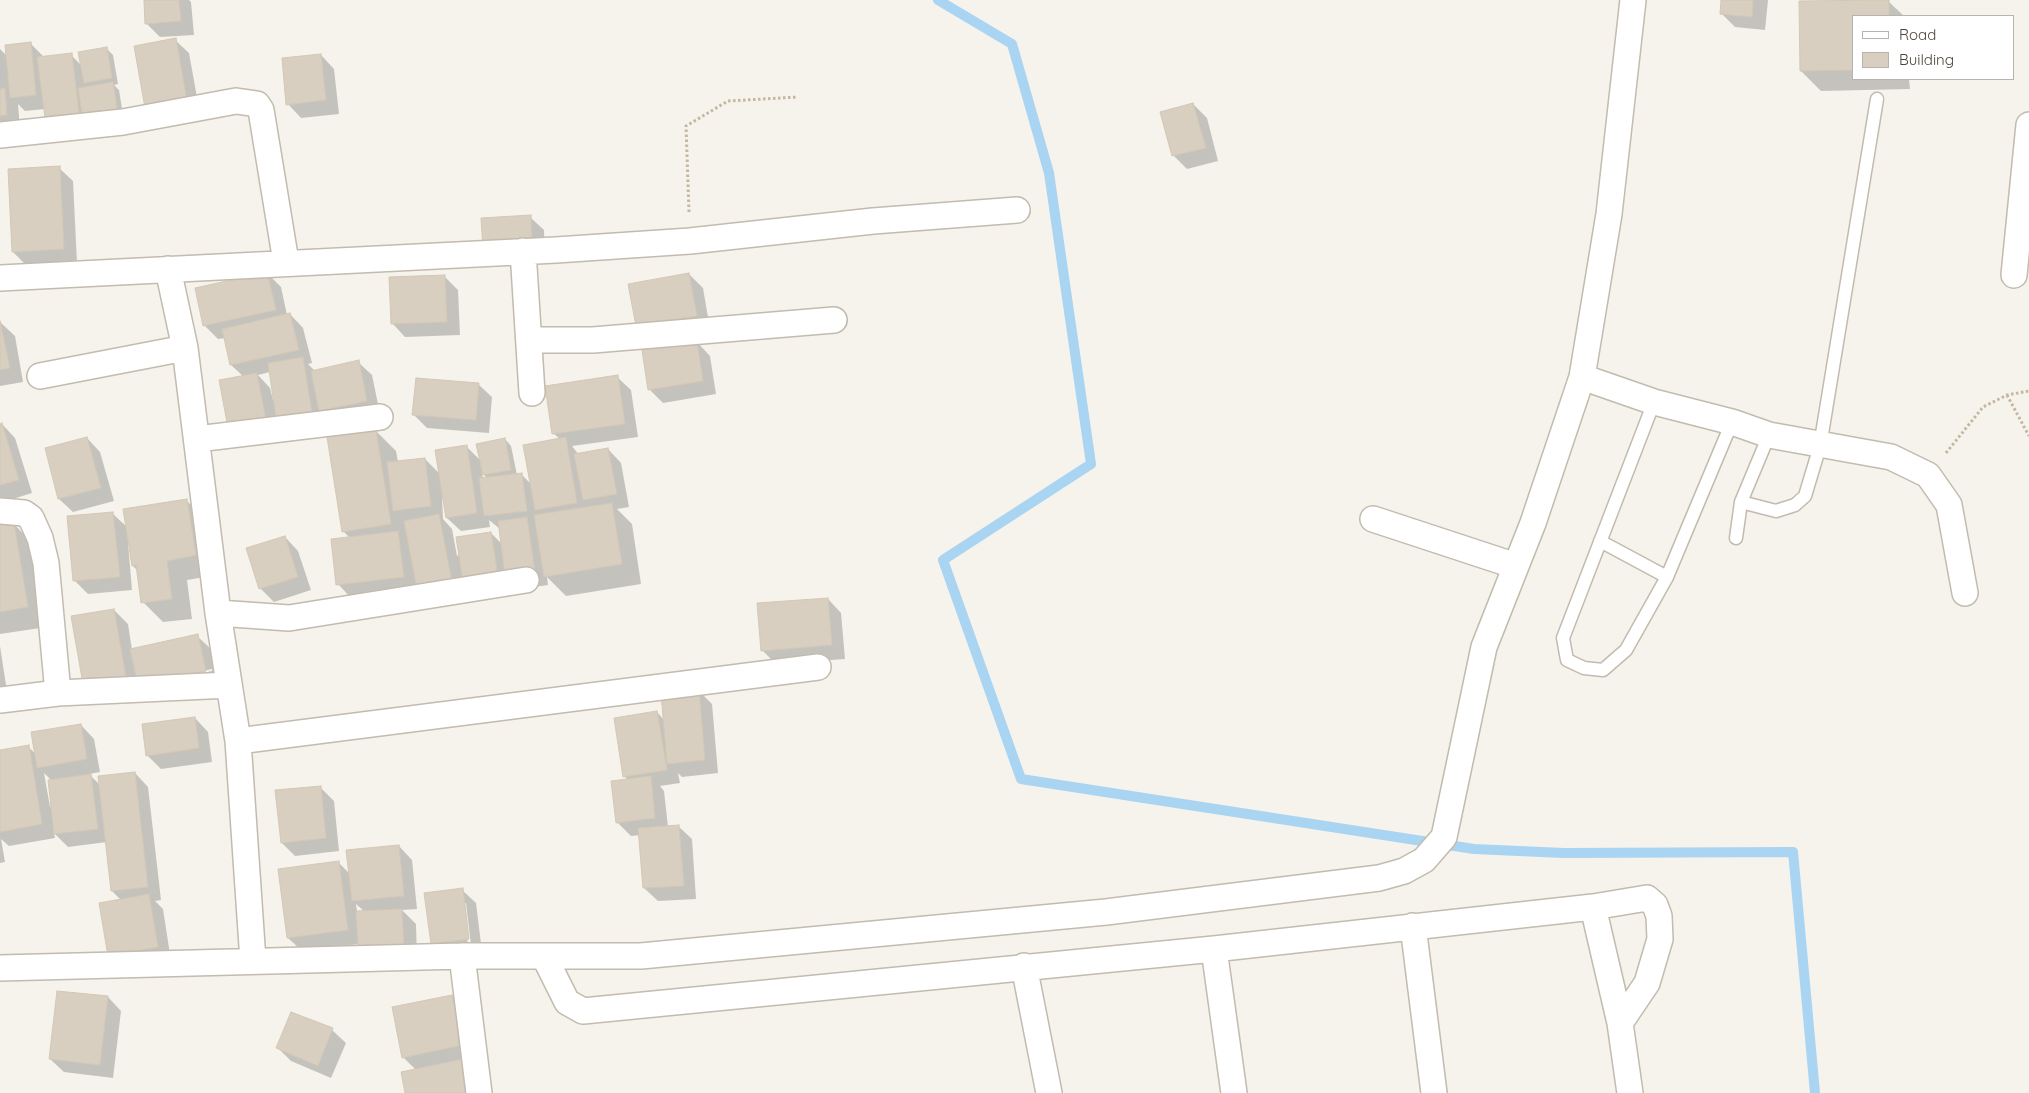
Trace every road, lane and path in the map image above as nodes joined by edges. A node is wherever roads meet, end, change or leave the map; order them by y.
1 (1633, 0) edge
2 (798, 97) dead end
3 (1877, 99) dead end
4 (2029, 125) edge
5 (0, 135) edge
6 (1017, 210) dead end
7 (690, 240) junction
8 (522, 251) junction
9 (286, 262) junction
10 (168, 269) junction
11 (2014, 275) dead end
12 (0, 278) edge
13 (834, 320) dead end
14 (530, 340) junction
15 (185, 348) junction
16 (40, 376) dead end
17 (1582, 377) junction
18 (2029, 391) edge
19 (532, 393) dead end
20 (2007, 395) junction
21 (1654, 402) junction
22 (380, 417) dead end
23 (1732, 422) junction
24 (1768, 435) junction
25 (2029, 436) edge
26 (197, 439) junction
27 (1820, 446) junction
28 (1928, 475) junction
29 (1741, 502) junction
30 (0, 512) edge
31 (1373, 519) dead end
32 (1736, 538) dead end
33 (1600, 541) junction
34 (1516, 566) junction
35 (1667, 577) junction
36 (526, 580) dead end
37 (1965, 593) dead end
38 (218, 614) junction
39 (818, 667) dead end
40 (229, 684) junction
41 (58, 693) junction
42 (0, 700) edge
43 (238, 740) junction
44 (1594, 907) junction
45 (1413, 926) junction
46 (1214, 950) junction
47 (462, 956) junction
48 (544, 956) junction
49 (253, 961) junction
50 (1024, 966) junction
51 (0, 968) edge
52 (1620, 1023) junction
53 (480, 1093) edge
54 (1049, 1093) edge
55 (1234, 1093) edge
56 (1434, 1093) edge
57 (1630, 1093) edge

1 - 17 street
2 - 7 path
3 - 27 lane
4 - 11 street
5 - 9 street
6 - 7 street
7 - 8 street
8 - 9 street
8 - 14 street
9 - 10 street
10 - 12 street
10 - 15 street
13 - 14 street
14 - 19 street
15 - 16 street
15 - 26 street
17 - 21 street
17 - 34 street
18 - 20 path
20 - 25 path
20 - 28 path
21 - 23 street
21 - 33 lane
22 - 26 street
23 - 24 street
23 - 35 lane
24 - 27 street
24 - 29 lane
26 - 38 street
27 - 28 street
27 - 29 lane
28 - 37 street
29 - 32 lane
30 - 41 street
31 - 34 street
33 - 35 lane
33 - 35 lane
34 - 48 street
36 - 38 street
38 - 40 street
39 - 43 street
40 - 41 street
40 - 43 street
41 - 42 street
43 - 49 street
44 - 45 street
44 - 52 street
44 - 52 street
45 - 46 street
45 - 56 street
46 - 50 street
46 - 55 street
47 - 48 street
47 - 49 street
47 - 53 street
48 - 50 street
49 - 51 street
50 - 54 street
52 - 57 street

